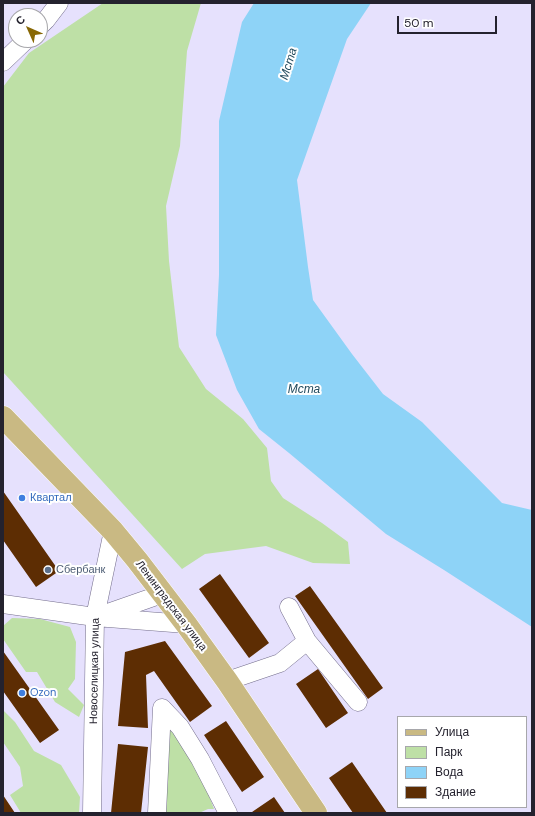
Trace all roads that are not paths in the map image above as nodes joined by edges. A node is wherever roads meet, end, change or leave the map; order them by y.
1 (59, 3) edge
2 (48, 17) edge
3 (18, 48) edge
4 (3, 62) edge
5 (3, 417) edge
6 (113, 531) junction
7 (162, 594) junction
8 (3, 604) edge
9 (289, 607) dead end
10 (95, 617) junction
11 (186, 624) junction
12 (307, 641) junction
13 (227, 681) junction
14 (358, 702) dead end
15 (92, 813) edge
16 (157, 813) edge
17 (228, 813) edge
18 (316, 813) edge

1 - 2 street
3 - 4 street
5 - 6 main road, Ленинградская улица
6 - 7 main road, Ленинградская улица
6 - 10 street, Новоселицкая улица
7 - 10 street
7 - 11 main road, Ленинградская улица
8 - 10 street
9 - 12 street
10 - 11 street
10 - 15 street, Новоселицкая улица
11 - 13 main road, Ленинградская улица
12 - 13 street
12 - 14 street
13 - 18 main road, Ленинградская улица
16 - 17 street

